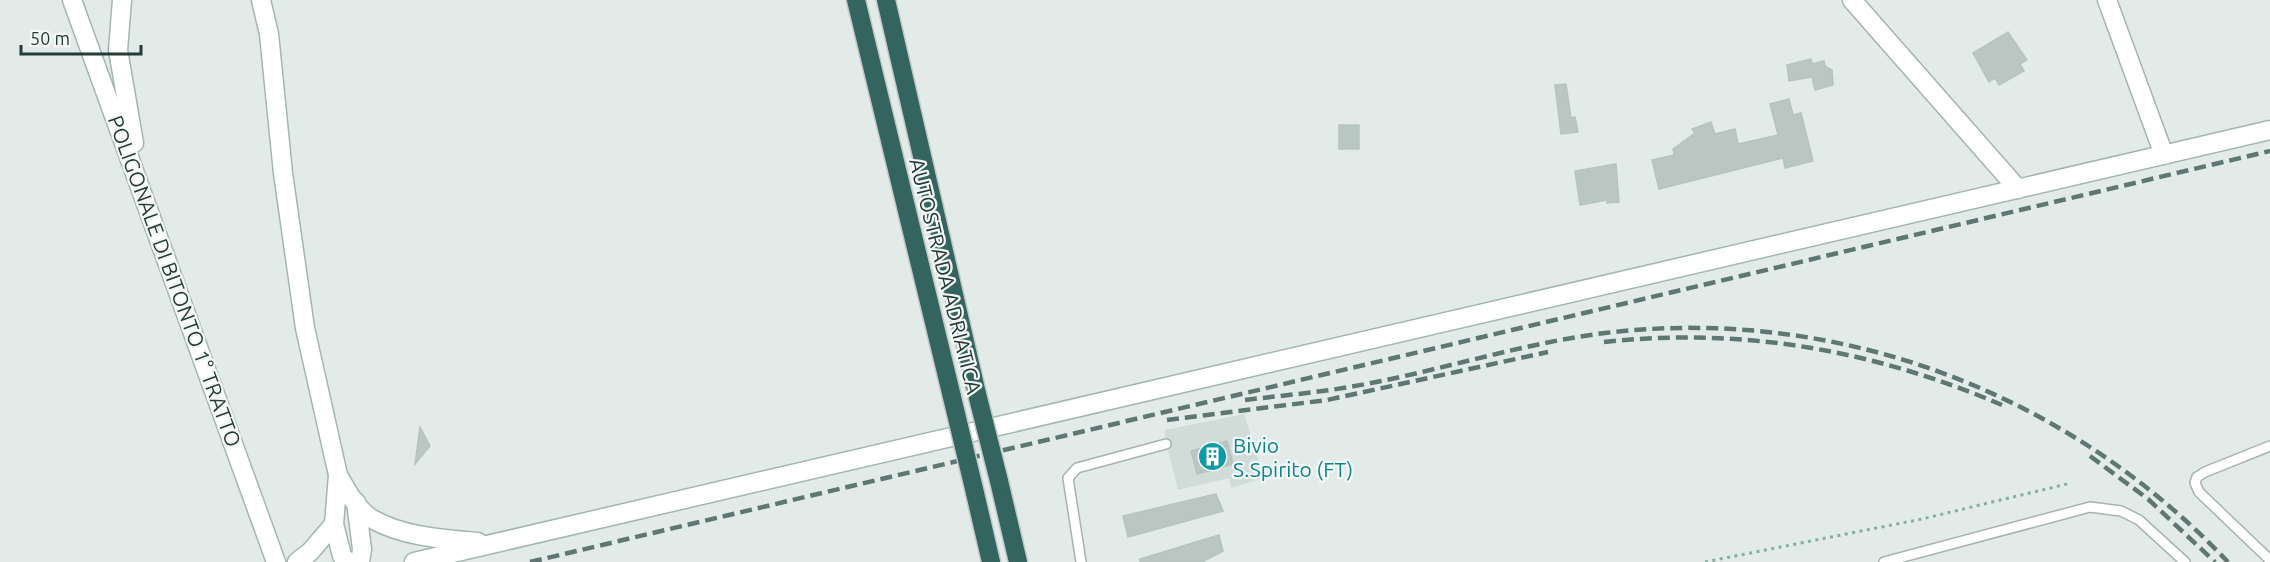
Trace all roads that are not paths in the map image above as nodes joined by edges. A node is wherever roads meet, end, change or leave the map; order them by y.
1 (72, 0) edge
2 (122, 0) edge
3 (261, 0) edge
4 (856, 0) edge
5 (886, 0) edge
6 (1852, 0) edge
7 (2107, 0) edge
8 (2270, 130) edge
9 (2164, 155) junction
10 (142, 189) junction
11 (2018, 189) junction
12 (1166, 444) dead end
13 (2270, 446) edge
14 (338, 475) junction
15 (356, 502) junction
16 (334, 524) junction
17 (495, 543) junction
18 (274, 557) edge
19 (2270, 560) edge
20 (297, 562) edge
21 (348, 562) edge
22 (360, 562) edge
23 (414, 562) edge
24 (991, 562) edge
25 (1018, 562) edge
26 (1081, 562) edge
27 (1884, 562) edge
28 (2185, 562) edge

1 - 10 main road, POLIGONALE DI BITONTO 1° TRATTO
2 - 10 main road
3 - 14 main road
4 - 24 highway, AUTOSTRADA ADRIATICA, bridge
5 - 25 highway, AUTOSTRADA ADRIATICA, bridge
6 - 11 main road
7 - 9 main road
8 - 9 main road
9 - 11 main road
10 - 18 main road, POLIGONALE DI BITONTO 1° TRATTO
11 - 17 main road
12 - 26 lane
13 - 19 lane
14 - 15 main road
14 - 16 main road
15 - 17 main road
15 - 22 main road
16 - 20 main road
16 - 21 main road
17 - 23 main road
27 - 28 lane

